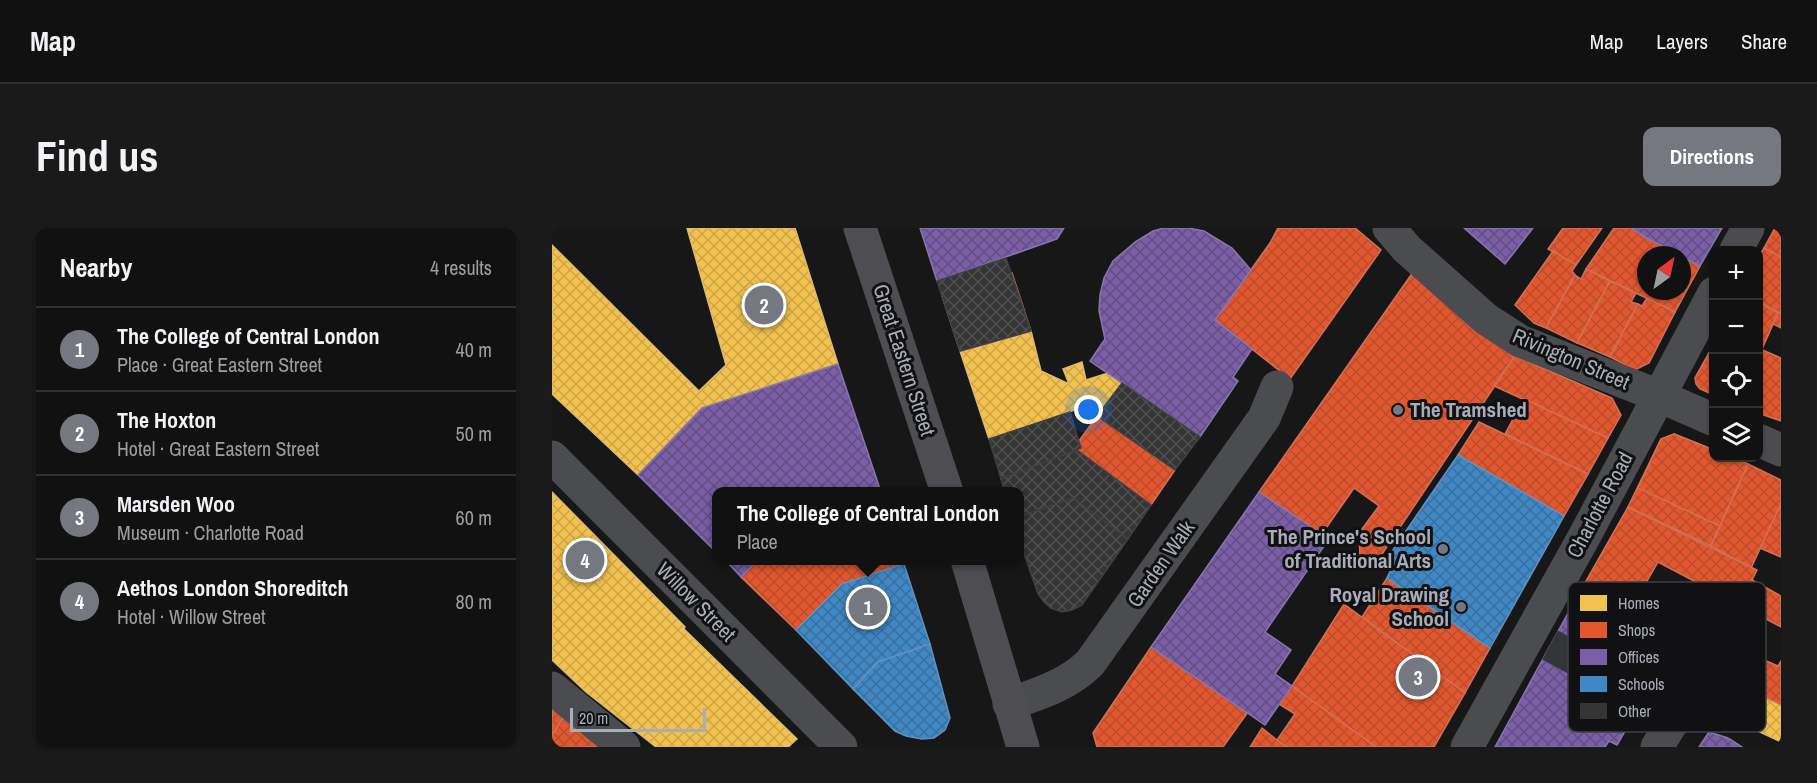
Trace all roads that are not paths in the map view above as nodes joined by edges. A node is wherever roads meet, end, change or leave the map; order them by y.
1 (860, 228) edge
2 (1389, 228) edge
3 (1748, 228) edge
4 (1738, 246) edge
5 (1710, 300) edge
6 (1277, 387) dead end
7 (1659, 396) junction
8 (1709, 418) edge
9 (1763, 442) edge
10 (1781, 450) edge
11 (552, 457) edge
12 (945, 487) edge
13 (968, 565) edge
14 (552, 688) edge
15 (1009, 704) junction
16 (1666, 732) edge
17 (624, 747) edge
18 (841, 747) edge
19 (1023, 747) edge
20 (1467, 747) edge
21 (1657, 747) edge

1 - 12 highway, Great Eastern Street
2 - 7 street, Rivington Street
3 - 4 street
5 - 7 street, Charlotte Road
6 - 15 street, Garden Walk
7 - 8 street, Rivington Street
7 - 20 street, Charlotte Road
9 - 10 street
11 - 18 street, Willow Street
13 - 15 highway
14 - 17 street
15 - 19 highway
16 - 21 street

